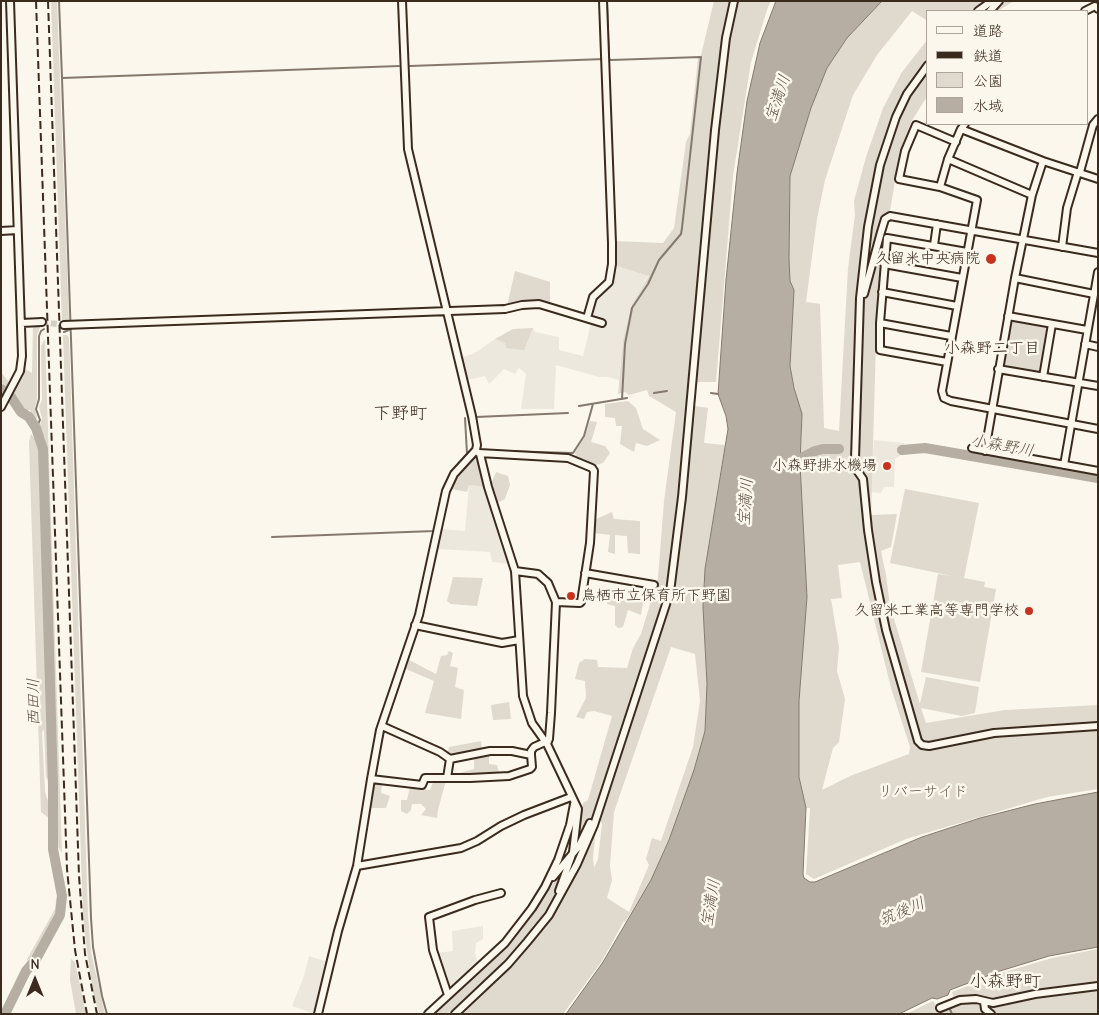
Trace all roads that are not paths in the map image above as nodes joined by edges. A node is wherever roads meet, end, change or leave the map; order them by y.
1 (10, 1) edge
2 (402, 1) edge
3 (603, 1) edge
4 (734, 1) edge
5 (992, 1) edge
6 (979, 10) edge
7 (926, 68) edge
8 (1096, 120) edge
9 (963, 126) edge
10 (956, 142) junction
11 (948, 159) junction
12 (1043, 161) junction
13 (1079, 172) junction
14 (1098, 179) edge
15 (940, 186) junction
16 (1032, 195) junction
17 (937, 224) junction
18 (17, 230) junction
19 (971, 230) junction
20 (1, 231) edge
21 (1023, 240) junction
22 (934, 245) junction
23 (1062, 247) junction
24 (967, 252) junction
25 (1098, 253) edge
26 (884, 264) junction
27 (1098, 272) edge
28 (962, 278) junction
29 (1015, 278) junction
30 (882, 292) junction
31 (1094, 294) junction
32 (860, 298) junction
33 (957, 306) junction
34 (1094, 309) edge
35 (446, 312) junction
36 (1008, 316) junction
37 (587, 318) junction
38 (42, 322) tunnel mouth
39 (21, 323) junction
40 (602, 323) dead end
41 (880, 323) junction
42 (1052, 324) junction
43 (69, 325) tunnel mouth
44 (1087, 330) junction
45 (952, 336) junction
46 (1085, 344) junction
47 (1098, 347) edge
48 (947, 362) junction
49 (998, 369) junction
50 (1043, 377) junction
51 (1078, 382) junction
52 (1098, 386) edge
53 (3, 405) edge
54 (992, 410) junction
55 (1071, 424) junction
56 (1098, 429) edge
57 (972, 448) dead end
58 (985, 450) junction
59 (478, 452) junction
60 (1064, 465) junction
61 (1098, 471) edge
62 (515, 571) junction
63 (584, 573) junction
64 (654, 585) dead end
65 (556, 602) junction
66 (415, 625) junction
67 (519, 640) junction
68 (382, 726) junction
69 (1098, 726) edge
70 (546, 743) junction
71 (531, 755) junction
72 (450, 759) junction
73 (447, 778) junction
74 (371, 779) junction
75 (570, 797) junction
76 (574, 804) junction
77 (595, 819) junction
78 (573, 852) junction
79 (358, 866) junction
80 (545, 887) junction
81 (501, 893) dead end
82 (558, 900) junction
83 (1098, 986) edge
84 (448, 995) junction
85 (984, 1002) junction
86 (940, 1008) dead end
87 (318, 1014) edge
88 (428, 1014) edge
89 (455, 1014) edge
90 (991, 1014) edge

1 - 18 street
2 - 35 street
3 - 37 street
4 - 77 street
5 - 6 street
7 - 32 street
8 - 13 street
9 - 10 street
9 - 12 street
10 - 11 street
10 - 15 street
11 - 15 street
11 - 16 street
12 - 13 street
12 - 16 street
13 - 14 street
13 - 23 street
15 - 19 street
16 - 21 street
17 - 19 street
17 - 22 street
17 - 32 street
18 - 20 street
18 - 39 street
19 - 21 street
19 - 24 street
21 - 23 street
21 - 29 street
22 - 24 street
22 - 26 street
23 - 25 street
24 - 28 street
26 - 28 street
26 - 30 street
27 - 31 street
28 - 33 street
29 - 31 street
29 - 36 street
30 - 33 street
30 - 41 street
31 - 34 street
32 - 69 street
33 - 45 street
34 - 44 street
35 - 37 street
35 - 43 street
35 - 59 street
36 - 42 street
36 - 49 street
37 - 40 street
38 - 39 street
39 - 53 street
41 - 45 street
41 - 48 street
42 - 44 street
42 - 50 street
44 - 46 street
45 - 48 street
46 - 47 street
46 - 51 street
48 - 54 street
49 - 50 street
49 - 54 street
50 - 51 street
51 - 52 street
51 - 55 street
54 - 55 street
54 - 58 street
55 - 56 street
55 - 60 street
57 - 58 street
58 - 60 street
59 - 62 street
59 - 63 street
59 - 66 street
60 - 61 street
62 - 65 street
62 - 67 street
63 - 64 street
63 - 65 street
65 - 70 street
66 - 67 street
66 - 68 street
67 - 70 street
68 - 72 street
68 - 74 street
70 - 71 street
70 - 75 street
71 - 72 street
71 - 73 street
72 - 73 street
73 - 74 street
74 - 79 street
75 - 76 street
75 - 79 street
76 - 78 street
76 - 80 street
77 - 78 street
77 - 82 street
78 - 80 street
78 - 82 street
79 - 87 street
80 - 84 street
81 - 84 street
82 - 89 street
83 - 85 street
84 - 88 street
85 - 86 street
85 - 90 street

